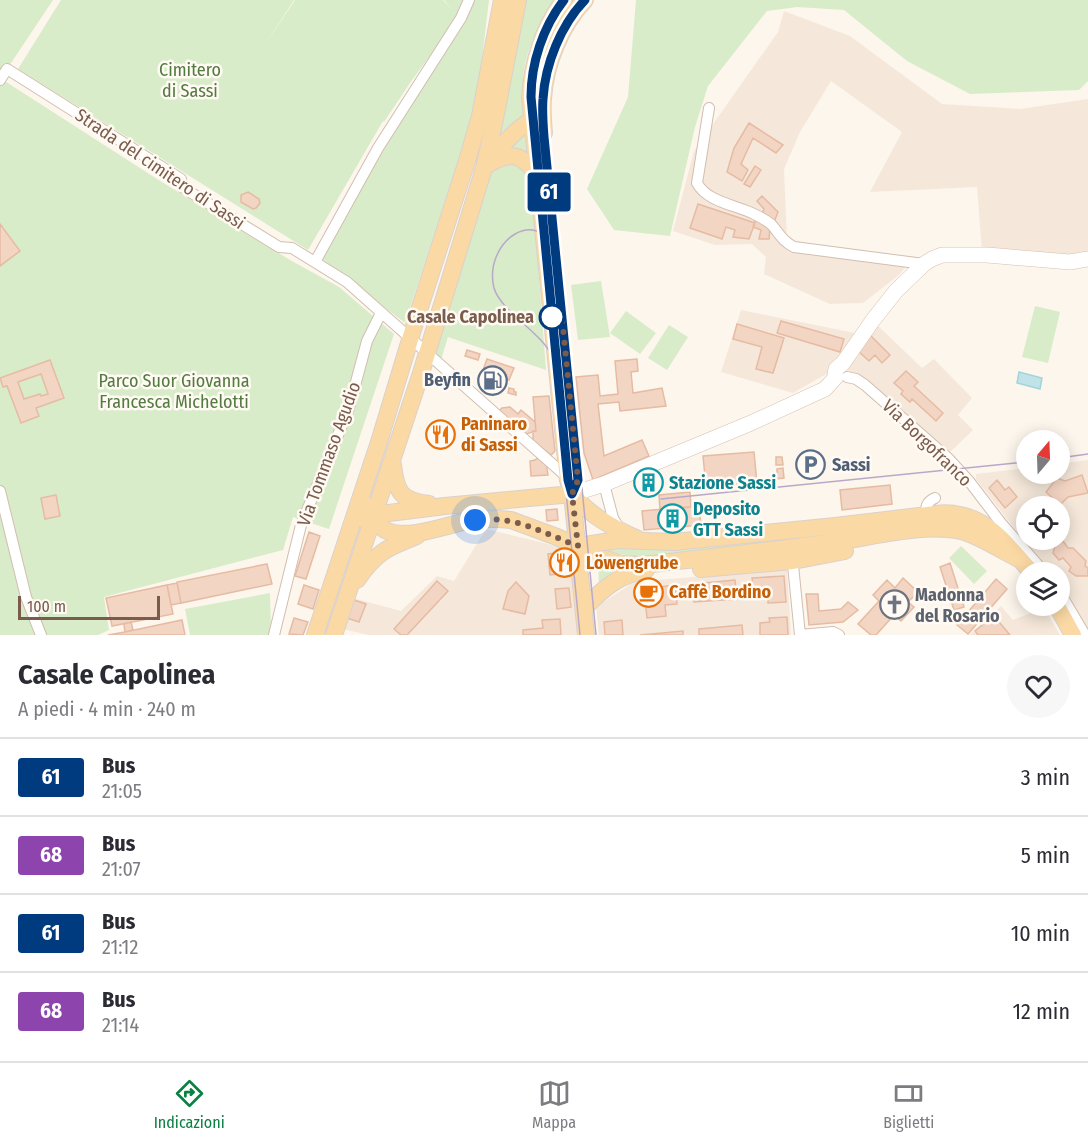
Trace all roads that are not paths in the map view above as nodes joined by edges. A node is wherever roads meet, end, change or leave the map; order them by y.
1 (469, 0) edge
2 (502, 0) edge
3 (518, 0) edge
4 (564, 0) edge
5 (585, 0) edge
6 (0, 80) edge
7 (543, 105) junction
8 (709, 108) dead end
9 (532, 121) junction
10 (484, 168) junction
11 (538, 175) junction
12 (1088, 260) edge
13 (315, 262) junction
14 (924, 264) junction
15 (381, 313) junction
16 (410, 339) junction
17 (426, 354) junction
18 (841, 374) junction
19 (392, 462) junction
20 (567, 477) junction
21 (604, 484) junction
22 (0, 491) edge
23 (572, 494) junction
24 (361, 496) junction
25 (935, 498) dead end
26 (445, 506) junction
27 (372, 517) junction
28 (928, 522) junction
29 (351, 525) junction
30 (430, 531) junction
31 (621, 531) junction
32 (645, 542) junction
33 (578, 546) junction
34 (791, 546) junction
35 (1022, 562) edge
36 (1035, 562) edge
37 (648, 566) junction
38 (348, 593) junction
39 (584, 608) junction
40 (1070, 610) edge
41 (1063, 616) edge
42 (41, 635) edge
43 (273, 635) edge
44 (315, 635) edge
45 (334, 635) edge
46 (586, 635) edge
47 (800, 635) edge
48 (839, 635) edge
49 (1073, 635) edge
50 (1085, 635) edge

1 - 13 street
2 - 16 main road
3 - 10 main road
4 - 9 main road
5 - 7 main road
6 - 13 street, Strada del cimitero di Sassi
7 - 9 main road
7 - 23 main road
8 - 14 street
9 - 10 main road
9 - 11 main road
10 - 11 main road
10 - 17 main road
11 - 20 main road
12 - 14 street
13 - 15 street, Strada del cimitero di Sassi
14 - 18 street
15 - 16 street
15 - 43 street, Via Tommaso Agudio
16 - 17 street
16 - 24 main road
17 - 19 main road
17 - 20 street
18 - 21 street
18 - 36 street, Via Borgofranco
19 - 26 main road
19 - 27 main road
20 - 23 main road
21 - 23 street
21 - 31 street
22 - 42 street
23 - 26 main road
23 - 31 main road
23 - 33 main road
24 - 27 main road
24 - 29 main road
25 - 28 street
26 - 27 main road
27 - 29 main road
27 - 30 main road
27 - 38 main road
28 - 34 main road
28 - 34 main road
28 - 35 main road
29 - 44 main road
30 - 33 main road
30 - 38 main road
31 - 32 main road
32 - 33 main road
32 - 34 main road
33 - 37 main road
33 - 39 main road
34 - 37 main road
34 - 47 street
37 - 39 main road
38 - 45 main road
39 - 46 main road
40 - 50 street
41 - 49 main road
47 - 48 street

